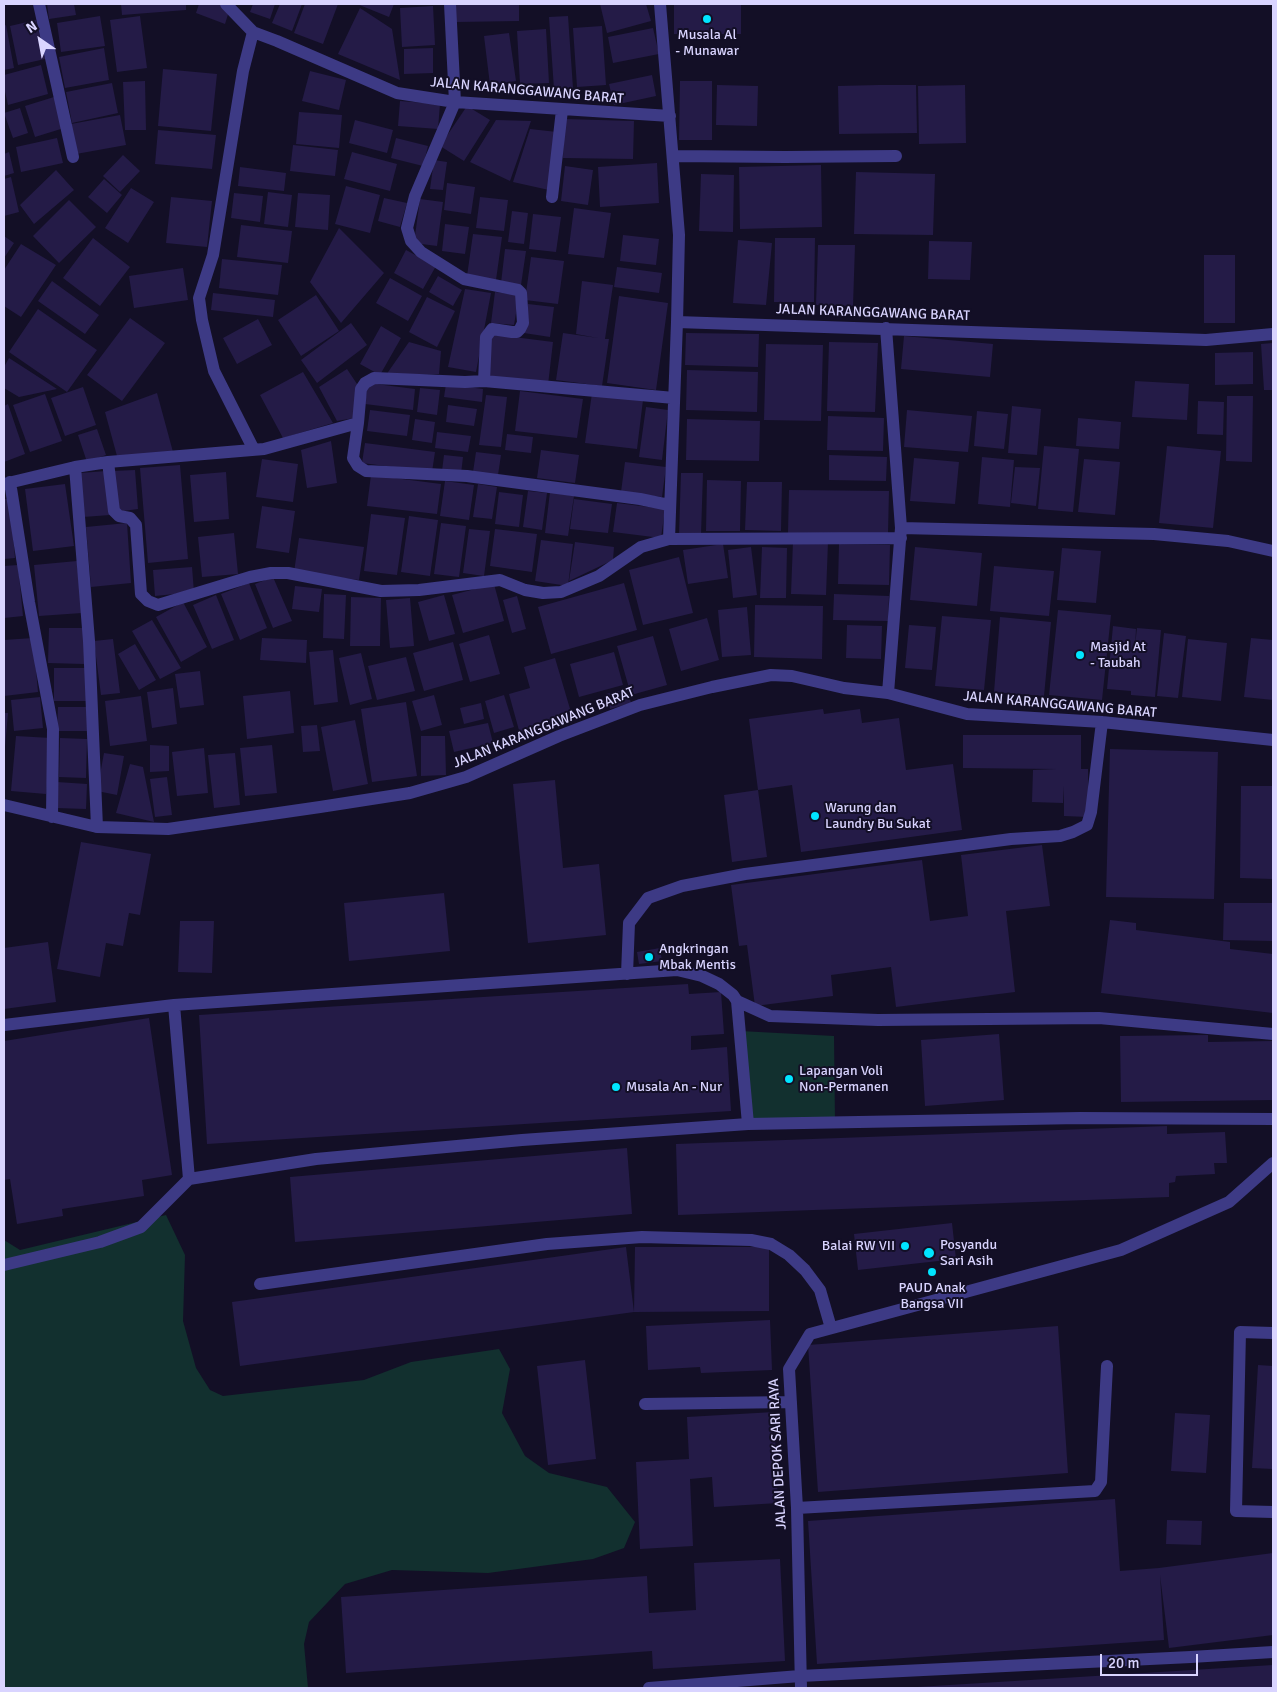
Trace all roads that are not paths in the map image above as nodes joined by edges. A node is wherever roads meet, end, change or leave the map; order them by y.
1 (39, 4) edge
2 (226, 4) edge
3 (450, 4) edge
4 (660, 4) edge
5 (253, 32) junction
6 (455, 102) junction
7 (562, 110) junction
8 (670, 116) junction
9 (673, 156) junction
10 (896, 156) dead end
11 (73, 157) dead end
12 (552, 197) dead end
13 (677, 322) junction
14 (886, 328) junction
15 (1273, 334) edge
16 (484, 381) junction
17 (674, 398) junction
18 (358, 423) junction
19 (254, 450) junction
20 (108, 462) junction
21 (75, 466) junction
22 (7, 483) edge
23 (669, 505) junction
24 (901, 533) junction
25 (669, 539) junction
26 (1273, 551) edge
27 (888, 694) junction
28 (1102, 722) junction
29 (1273, 740) edge
30 (4, 805) edge
31 (52, 817) junction
32 (97, 827) junction
33 (627, 974) junction
34 (736, 1001) junction
35 (174, 1005) junction
36 (4, 1025) edge
37 (1273, 1034) edge
38 (1273, 1119) edge
39 (748, 1124) junction
40 (1273, 1163) edge
41 (189, 1180) junction
42 (4, 1265) edge
43 (260, 1284) dead end
44 (831, 1328) junction
45 (1273, 1333) edge
46 (1107, 1366) dead end
47 (791, 1402) junction
48 (645, 1404) dead end
49 (797, 1508) junction
50 (1273, 1512) edge
51 (1273, 1652) edge
52 (800, 1682) edge
53 (650, 1688) edge

1 - 11 street
2 - 5 street, JALAN KARANGGAWANG BARAT
3 - 6 street
4 - 8 street
5 - 6 street, JALAN KARANGGAWANG BARAT
5 - 19 street
6 - 7 street, JALAN KARANGGAWANG BARAT
6 - 16 street
7 - 8 street, JALAN KARANGGAWANG BARAT
7 - 12 street
8 - 9 street
9 - 10 street
9 - 13 street
13 - 14 street, JALAN KARANGGAWANG BARAT
13 - 17 street
14 - 15 street, JALAN KARANGGAWANG BARAT
14 - 24 street
16 - 17 street
16 - 18 street
17 - 23 street
18 - 19 street
18 - 23 street
19 - 20 street
20 - 21 street
20 - 25 street
21 - 22 street
21 - 32 street
22 - 31 street
23 - 25 street
24 - 25 street
24 - 26 street
24 - 27 street
27 - 28 street, JALAN KARANGGAWANG BARAT
27 - 32 street, JALAN KARANGGAWANG BARAT
28 - 29 street, JALAN KARANGGAWANG BARAT
28 - 33 street
30 - 31 street, JALAN KARANGGAWANG BARAT
31 - 32 street, JALAN KARANGGAWANG BARAT
33 - 34 street
33 - 35 street
34 - 37 street
34 - 39 street
35 - 36 street
35 - 41 street
38 - 39 street
39 - 41 street
40 - 44 street, JALAN DEPOK SARI RAYA
41 - 42 street
43 - 44 street
44 - 47 street, JALAN DEPOK SARI RAYA
45 - 50 street
46 - 49 street
47 - 48 street
47 - 49 street, JALAN DEPOK SARI RAYA
49 - 52 street, JALAN DEPOK SARI RAYA
51 - 52 street
52 - 53 street

